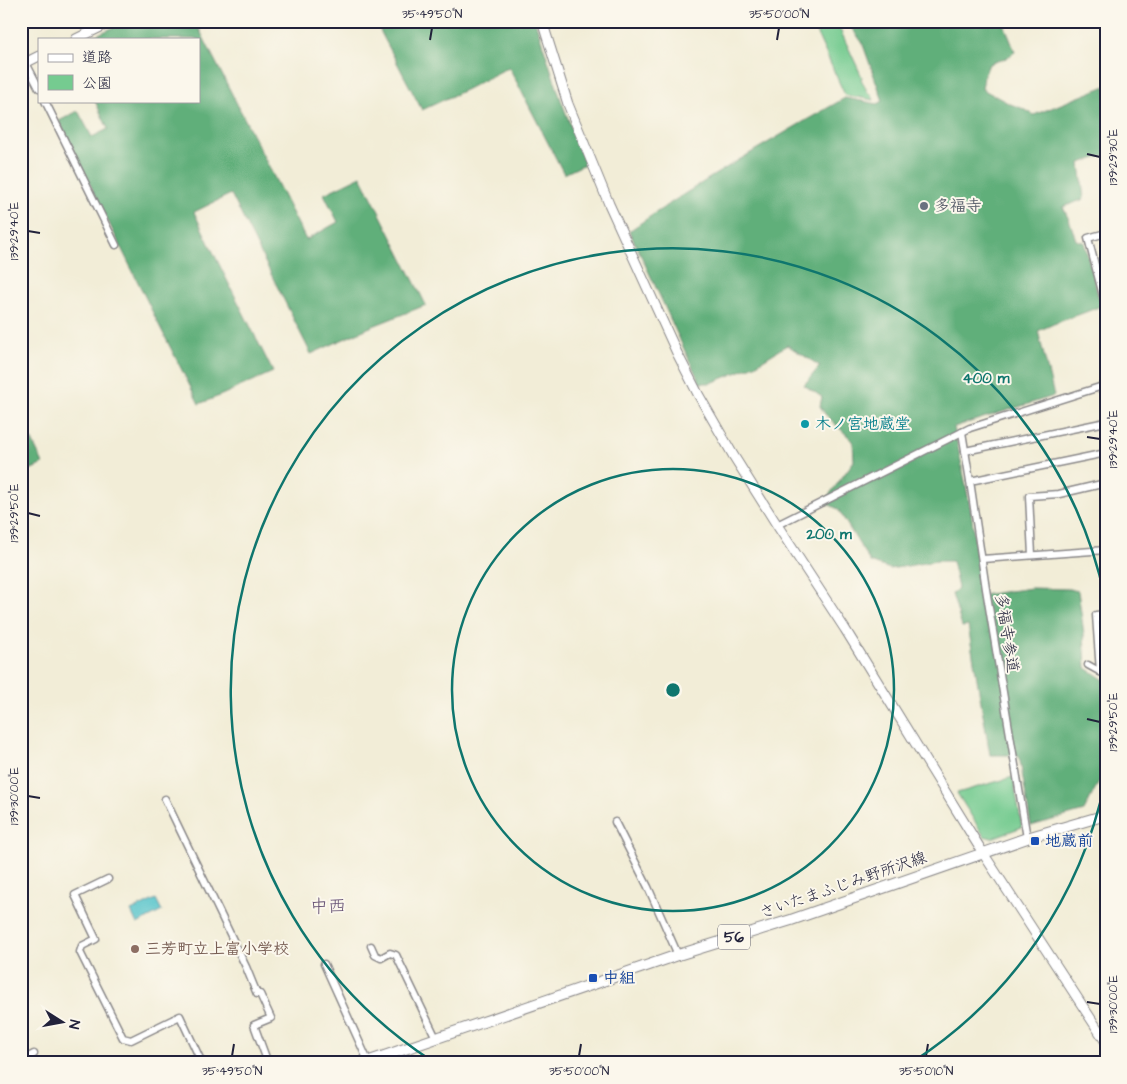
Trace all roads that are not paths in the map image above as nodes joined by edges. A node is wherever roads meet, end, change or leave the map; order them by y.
1 (113, 21) edge
2 (542, 21) edge
3 (78, 38) edge
4 (38, 57) edge
5 (24, 64) edge
6 (38, 86) edge
7 (45, 102) edge
8 (1106, 233) edge
9 (116, 244) dead end
10 (1106, 307) edge
11 (1106, 385) edge
12 (1106, 422) edge
13 (962, 432) junction
14 (966, 451) junction
15 (1106, 453) edge
16 (970, 481) junction
17 (1106, 483) edge
18 (777, 525) junction
19 (1106, 550) edge
20 (1032, 555) junction
21 (982, 558) junction
22 (1106, 614) edge
23 (1088, 665) dead end
24 (1103, 674) edge
25 (165, 799) dead end
26 (1106, 815) edge
27 (615, 822) dead end
28 (1027, 838) junction
29 (983, 853) junction
30 (108, 879) dead end
31 (370, 946) dead end
32 (678, 955) junction
33 (324, 964) dead end
34 (436, 1038) junction
35 (1106, 1042) edge
36 (34, 1054) dead end
37 (21, 1061) edge
38 (366, 1062) edge
39 (202, 1063) edge
40 (268, 1063) edge

1 - 3 street
2 - 18 street
4 - 5 street
5 - 6 street
7 - 9 street
8 - 10 street
11 - 13 street
12 - 14 street
13 - 14 street, 多福寺参道
13 - 18 street
14 - 16 street, 多福寺参道
15 - 16 street
16 - 21 street, 多福寺参道
17 - 20 street
18 - 29 street
19 - 20 street
20 - 21 street
21 - 28 street, 多福寺参道
22 - 24 street
23 - 24 street
25 - 40 street
26 - 28 main road, さいたまふじみ野所沢線 / 56
27 - 32 street
28 - 29 main road, さいたまふじみ野所沢線 / 56
29 - 32 main road, さいたまふじみ野所沢線 / 56
29 - 35 street
30 - 39 street
31 - 34 street
32 - 34 main road, さいたまふじみ野所沢線 / 56
33 - 38 street
34 - 38 main road, さいたまふじみ野所沢線 / 56
36 - 37 street

